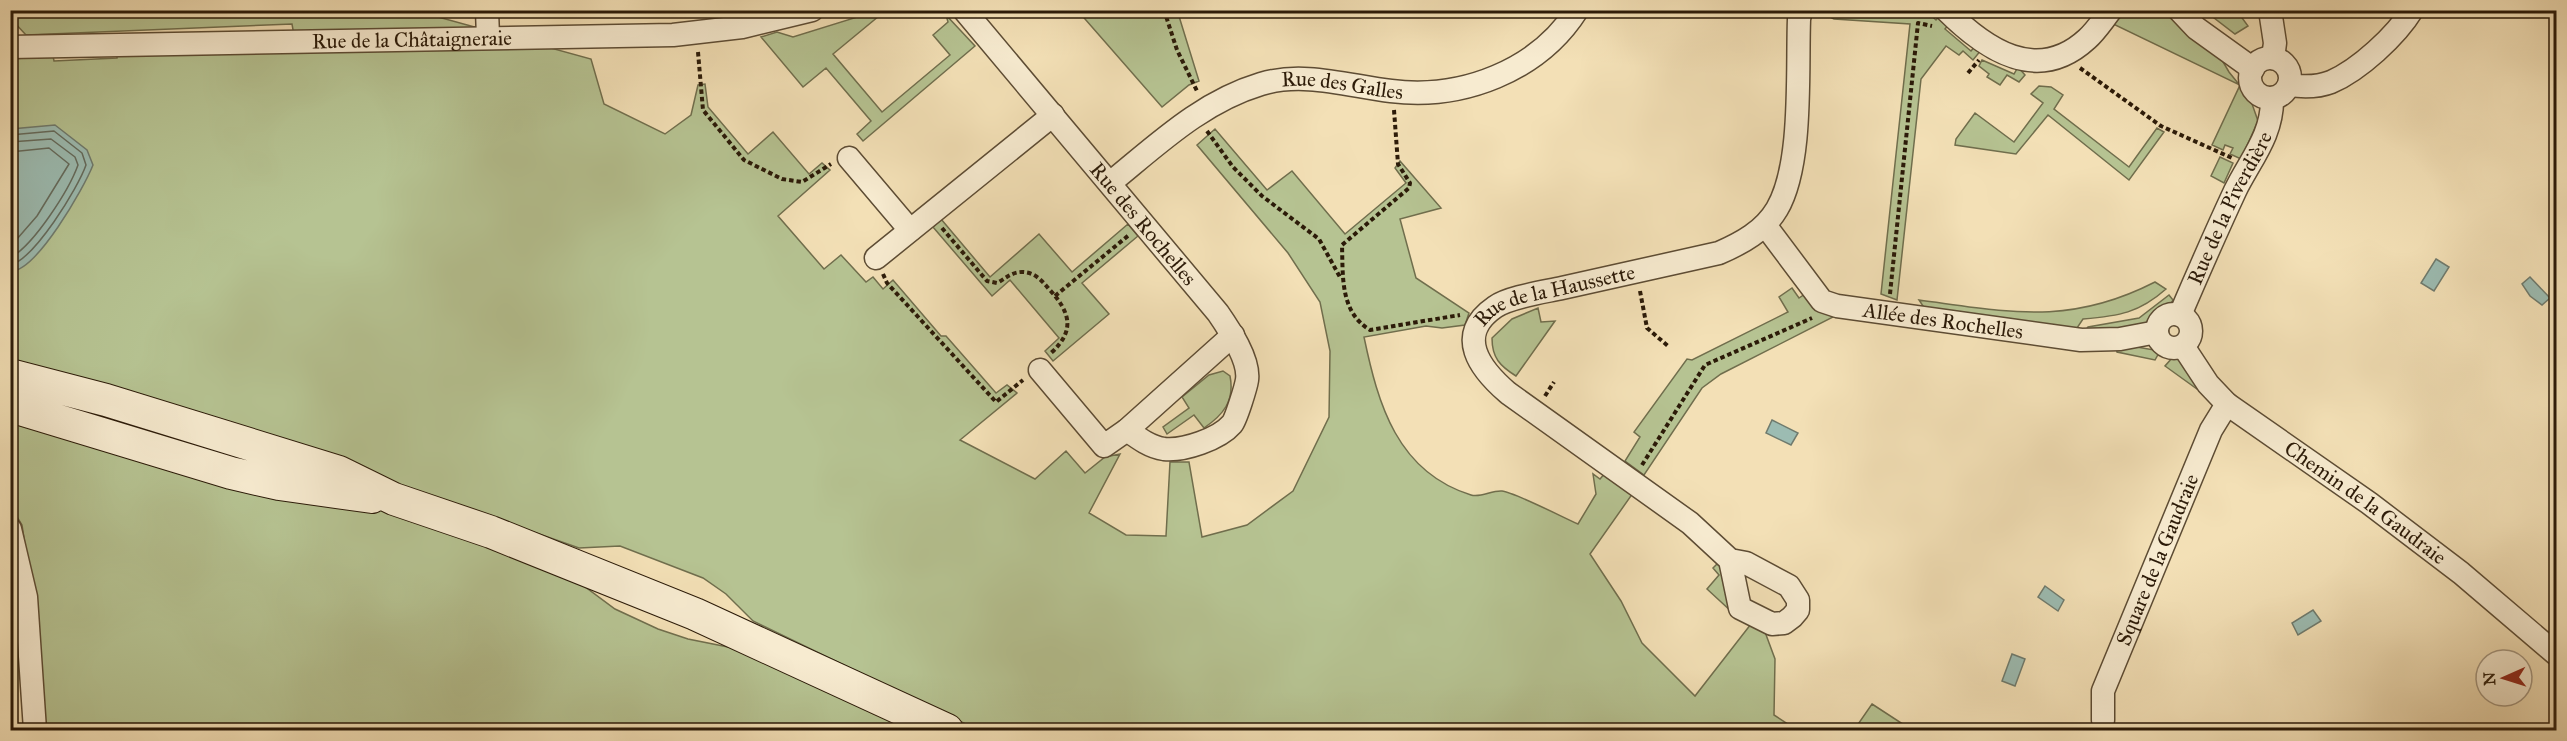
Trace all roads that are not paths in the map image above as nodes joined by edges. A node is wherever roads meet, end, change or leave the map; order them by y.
1 (487, 10) edge
2 (812, 10) edge
3 (964, 10) edge
4 (1577, 10) edge
5 (1802, 10) edge
6 (2111, 10) edge
7 (2179, 10) edge
8 (2270, 10) edge
9 (2412, 10) edge
10 (1948, 15) edge
11 (488, 37) junction
12 (10, 47) edge
13 (2273, 58) junction
14 (2253, 69) junction
15 (2280, 91) junction
16 (1053, 115) junction
17 (849, 158) road end
18 (1110, 183) junction
19 (1765, 225) junction
20 (910, 230) junction
21 (876, 258) road end
22 (2180, 315) junction
23 (2157, 332) junction
24 (1233, 334) junction
25 (2183, 346) junction
26 (1044, 364) road end
27 (10, 375) edge
28 (2227, 404) junction
29 (10, 406) edge
30 (1127, 430) junction
31 (394, 499) junction
32 (10, 529) edge
33 (1730, 560) dead end
34 (2556, 654) edge
35 (2103, 720) dead end
36 (35, 730) edge
37 (947, 730) edge

1 - 11 street
2 - 11 street, Rue de la Châtaigneraie
3 - 16 street, Rue des Rochelles
4 - 18 street, Rue des Galles
5 - 19 street, Rue de la Haussette
6 - 10 street
7 - 14 street
8 - 13 street
9 - 15 street
11 - 12 street, Rue de la Châtaigneraie
13 - 14 street
13 - 15 street
14 - 15 street
15 - 22 street, Rue de la Piverdière
16 - 18 street, Rue des Rochelles
16 - 20 street
17 - 20 street
18 - 24 street, Rue des Rochelles
19 - 23 street, Allée des Rochelles
19 - 33 street, Rue de la Haussette
20 - 21 street
22 - 23 street
22 - 25 street
23 - 25 street
24 - 30 street
24 - 30 street, Rue des Rochelles
25 - 28 street, Chemin de la Gaudraie
26 - 30 street
27 - 31 main road
28 - 34 street, Chemin de la Gaudraie
28 - 35 street, Square de la Gaudraie
29 - 31 main road
31 - 37 main road
32 - 36 street

